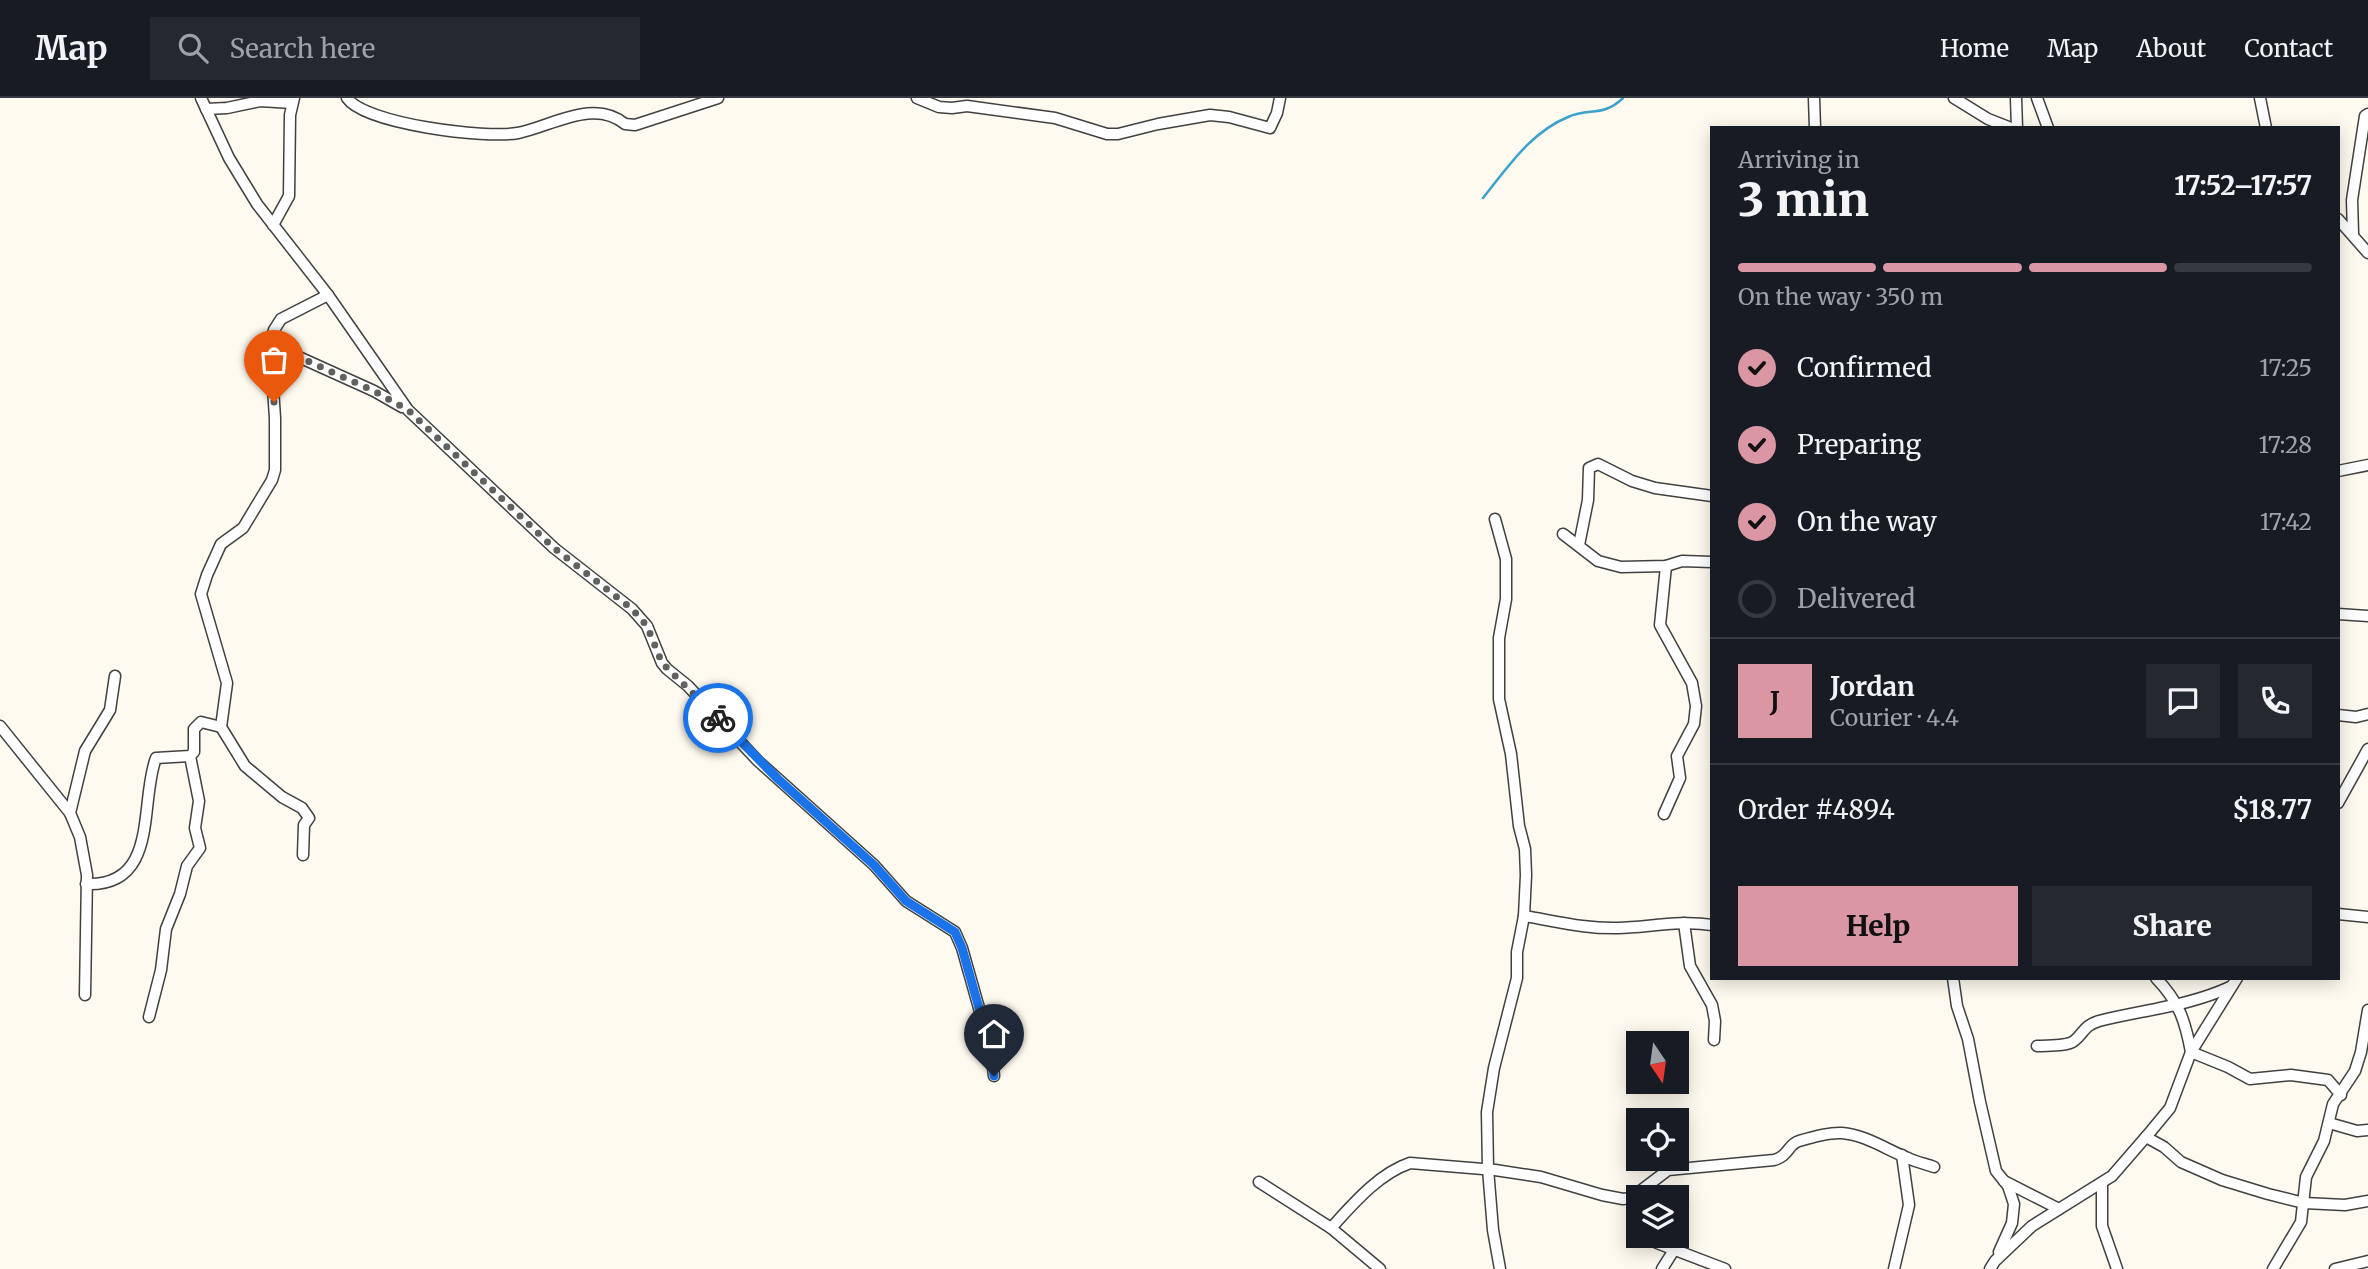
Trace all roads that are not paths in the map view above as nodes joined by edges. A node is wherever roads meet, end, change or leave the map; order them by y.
1 (347, 98) edge
2 (718, 98) edge
3 (918, 98) edge
4 (1280, 98) edge
5 (1814, 98) edge
6 (1954, 98) edge
7 (2016, 98) edge
8 (2037, 98) edge
9 (2260, 98) edge
10 (293, 100) edge
11 (203, 103) edge
12 (2368, 114) edge
13 (1815, 126) edge
14 (2006, 126) edge
15 (2017, 126) edge
16 (2047, 126) edge
17 (2266, 126) edge
18 (2340, 221) edge
19 (273, 225) junction
20 (2353, 234) junction
21 (2368, 253) edge
22 (328, 295) junction
23 (270, 344) junction
24 (408, 410) junction
25 (2368, 466) edge
26 (2340, 471) edge
27 (1710, 496) edge
28 (1495, 519) dead end
29 (1563, 534) dead end
30 (1579, 545) junction
31 (1710, 562) edge
32 (1666, 566) junction
33 (2340, 614) edge
34 (2368, 616) edge
35 (115, 676) dead end
36 (2368, 714) edge
37 (2340, 715) edge
38 (0, 726) edge
39 (221, 727) junction
40 (2368, 749) edge
41 (190, 756) junction
42 (2340, 799) edge
43 (70, 813) junction
44 (1664, 814) dead end
45 (303, 855) dead end
46 (86, 884) junction
47 (2340, 914) edge
48 (1524, 916) junction
49 (2368, 917) edge
50 (1684, 923) junction
51 (1710, 925) edge
52 (1953, 980) edge
53 (2158, 980) edge
54 (2235, 982) edge
55 (85, 995) dead end
56 (2174, 999) junction
57 (2368, 1010) edge
58 (149, 1017) dead end
59 (1714, 1040) dead end
60 (2037, 1045) dead end
61 (2191, 1052) junction
62 (994, 1076) dead end
63 (2341, 1094) junction
64 (2329, 1123) junction
65 (2368, 1129) edge
66 (2146, 1137) junction
67 (1902, 1155) junction
68 (1934, 1167) dead end
69 (1488, 1169) junction
70 (2002, 1179) junction
71 (1259, 1182) dead end
72 (1652, 1185) edge
73 (2102, 1185) junction
74 (1626, 1199) edge
75 (2368, 1201) edge
76 (2304, 1203) junction
77 (2059, 1209) junction
78 (1331, 1228) junction
79 (1669, 1248) edge
80 (1674, 1250) junction
81 (2368, 1261) edge
82 (1993, 1265) edge
83 (1380, 1269) edge
84 (1500, 1269) edge
85 (1662, 1269) edge
86 (1725, 1269) edge
87 (1894, 1269) edge
88 (2117, 1269) edge
89 (2273, 1269) edge
90 (2335, 1269) edge

1 - 2 street
3 - 4 street
5 - 13 street
6 - 14 street
7 - 15 street
8 - 16 street
9 - 17 street
10 - 11 street
10 - 19 street
11 - 19 street
12 - 20 street
18 - 20 street
19 - 22 street
20 - 21 street
22 - 23 street
22 - 24 street
23 - 24 street
23 - 39 street
24 - 62 street
25 - 26 street
27 - 30 street
28 - 48 street
29 - 30 street
30 - 32 street
31 - 32 street
32 - 44 street
33 - 34 street
35 - 43 street
36 - 37 street
38 - 43 street
39 - 41 street
39 - 45 street
40 - 42 street
41 - 46 street
41 - 58 street
43 - 46 street
46 - 55 street
47 - 49 street
48 - 50 street
48 - 69 street
50 - 51 street
50 - 59 street
52 - 70 street
53 - 56 street
54 - 56 street
54 - 61 street
56 - 60 street
56 - 61 street
57 - 63 street
61 - 63 street
61 - 66 street
63 - 64 street
64 - 65 street
64 - 76 street
66 - 73 street
66 - 76 street
67 - 68 street
67 - 72 street
67 - 87 street
69 - 74 street
69 - 78 street
69 - 84 street
70 - 77 street
70 - 82 street
71 - 78 street
73 - 77 street
73 - 88 street
75 - 76 street
76 - 89 street
77 - 82 street
78 - 83 street
79 - 80 street
80 - 85 street
80 - 86 street
81 - 90 street

